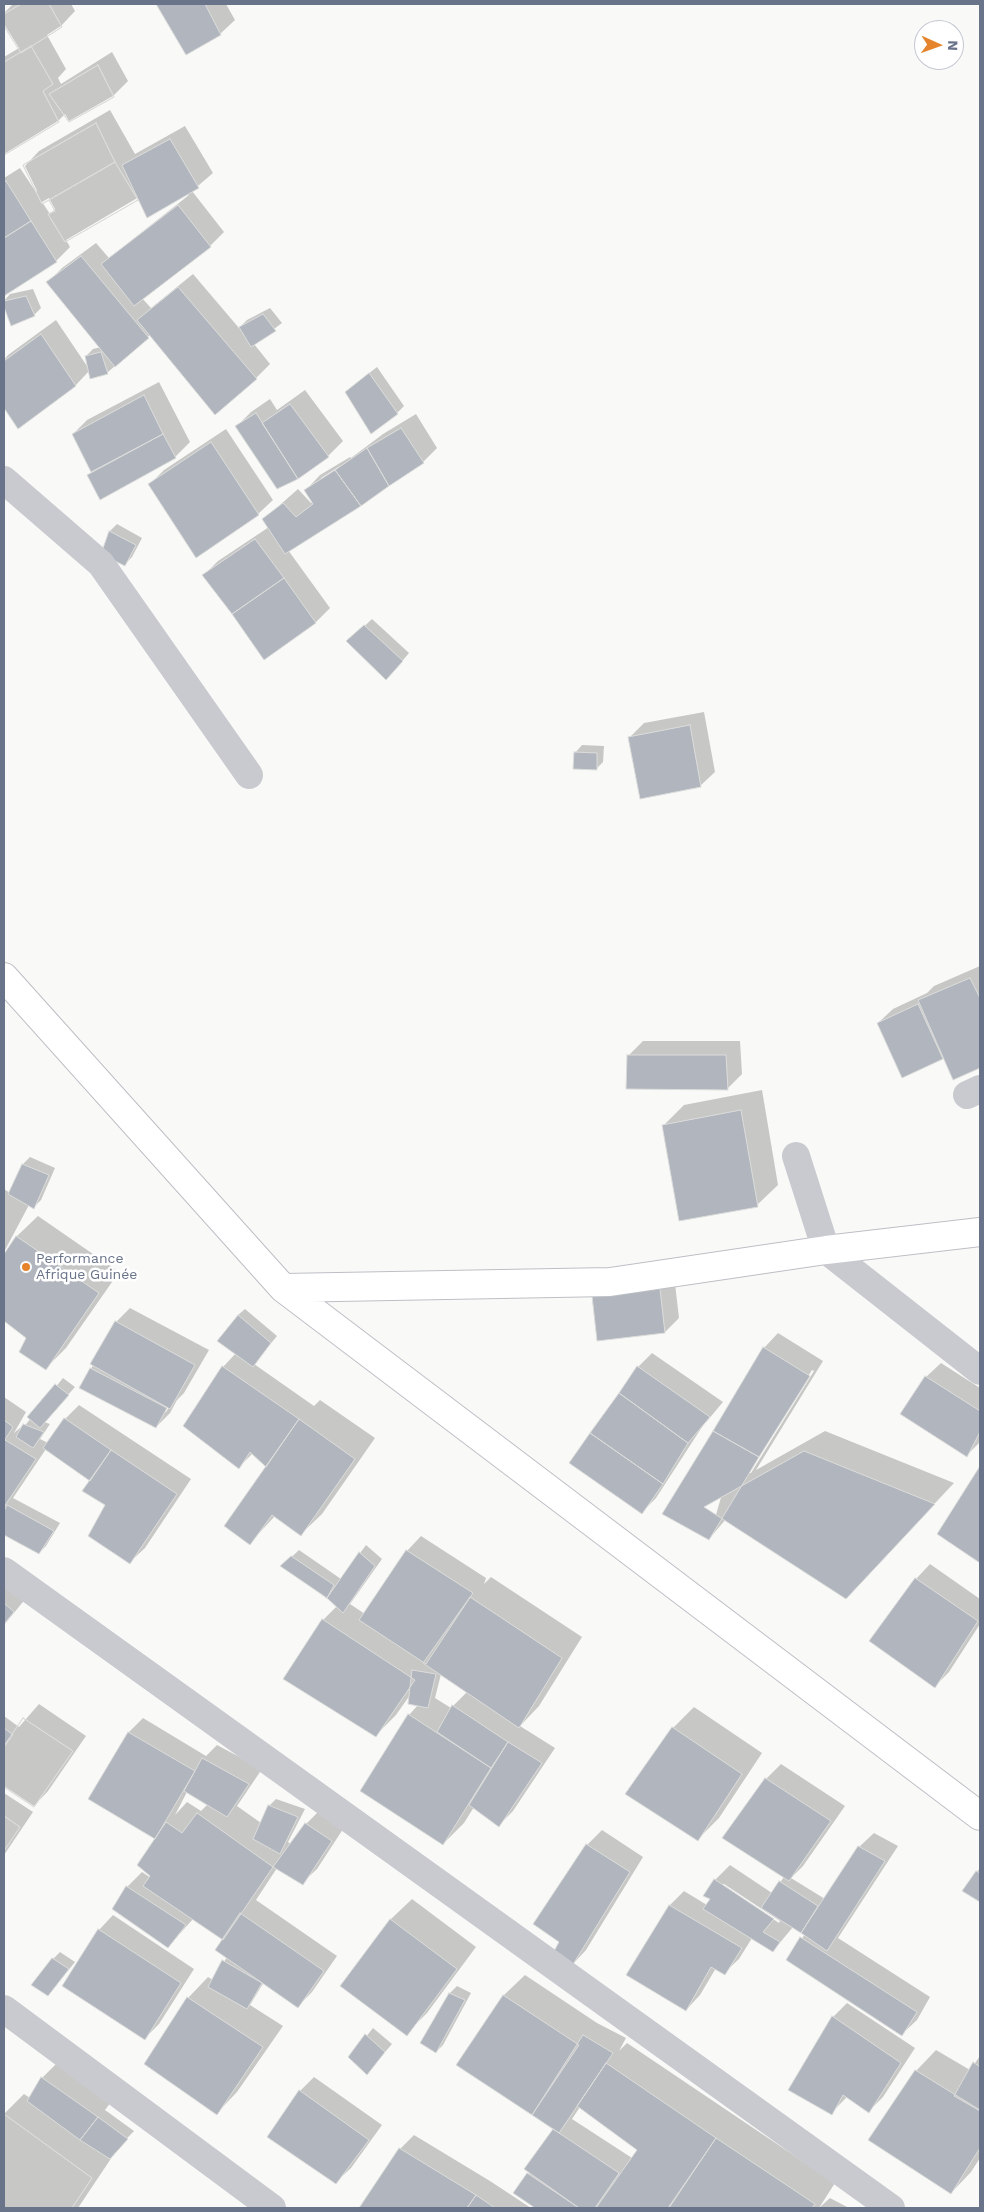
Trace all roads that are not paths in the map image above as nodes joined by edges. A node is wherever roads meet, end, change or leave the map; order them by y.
1 (4, 480) edge
2 (249, 775) dead end
3 (4, 977) edge
4 (796, 1156) dead end
5 (980, 1232) edge
6 (826, 1250) junction
7 (283, 1288) junction
8 (980, 1371) edge
9 (4, 1571) edge
10 (980, 1816) edge
11 (4, 2009) edge
12 (272, 2208) edge
13 (891, 2208) edge

1 - 2 street
3 - 7 main road
4 - 6 street
5 - 6 main road
6 - 7 main road
6 - 8 street
7 - 10 main road
9 - 13 street
11 - 12 street

